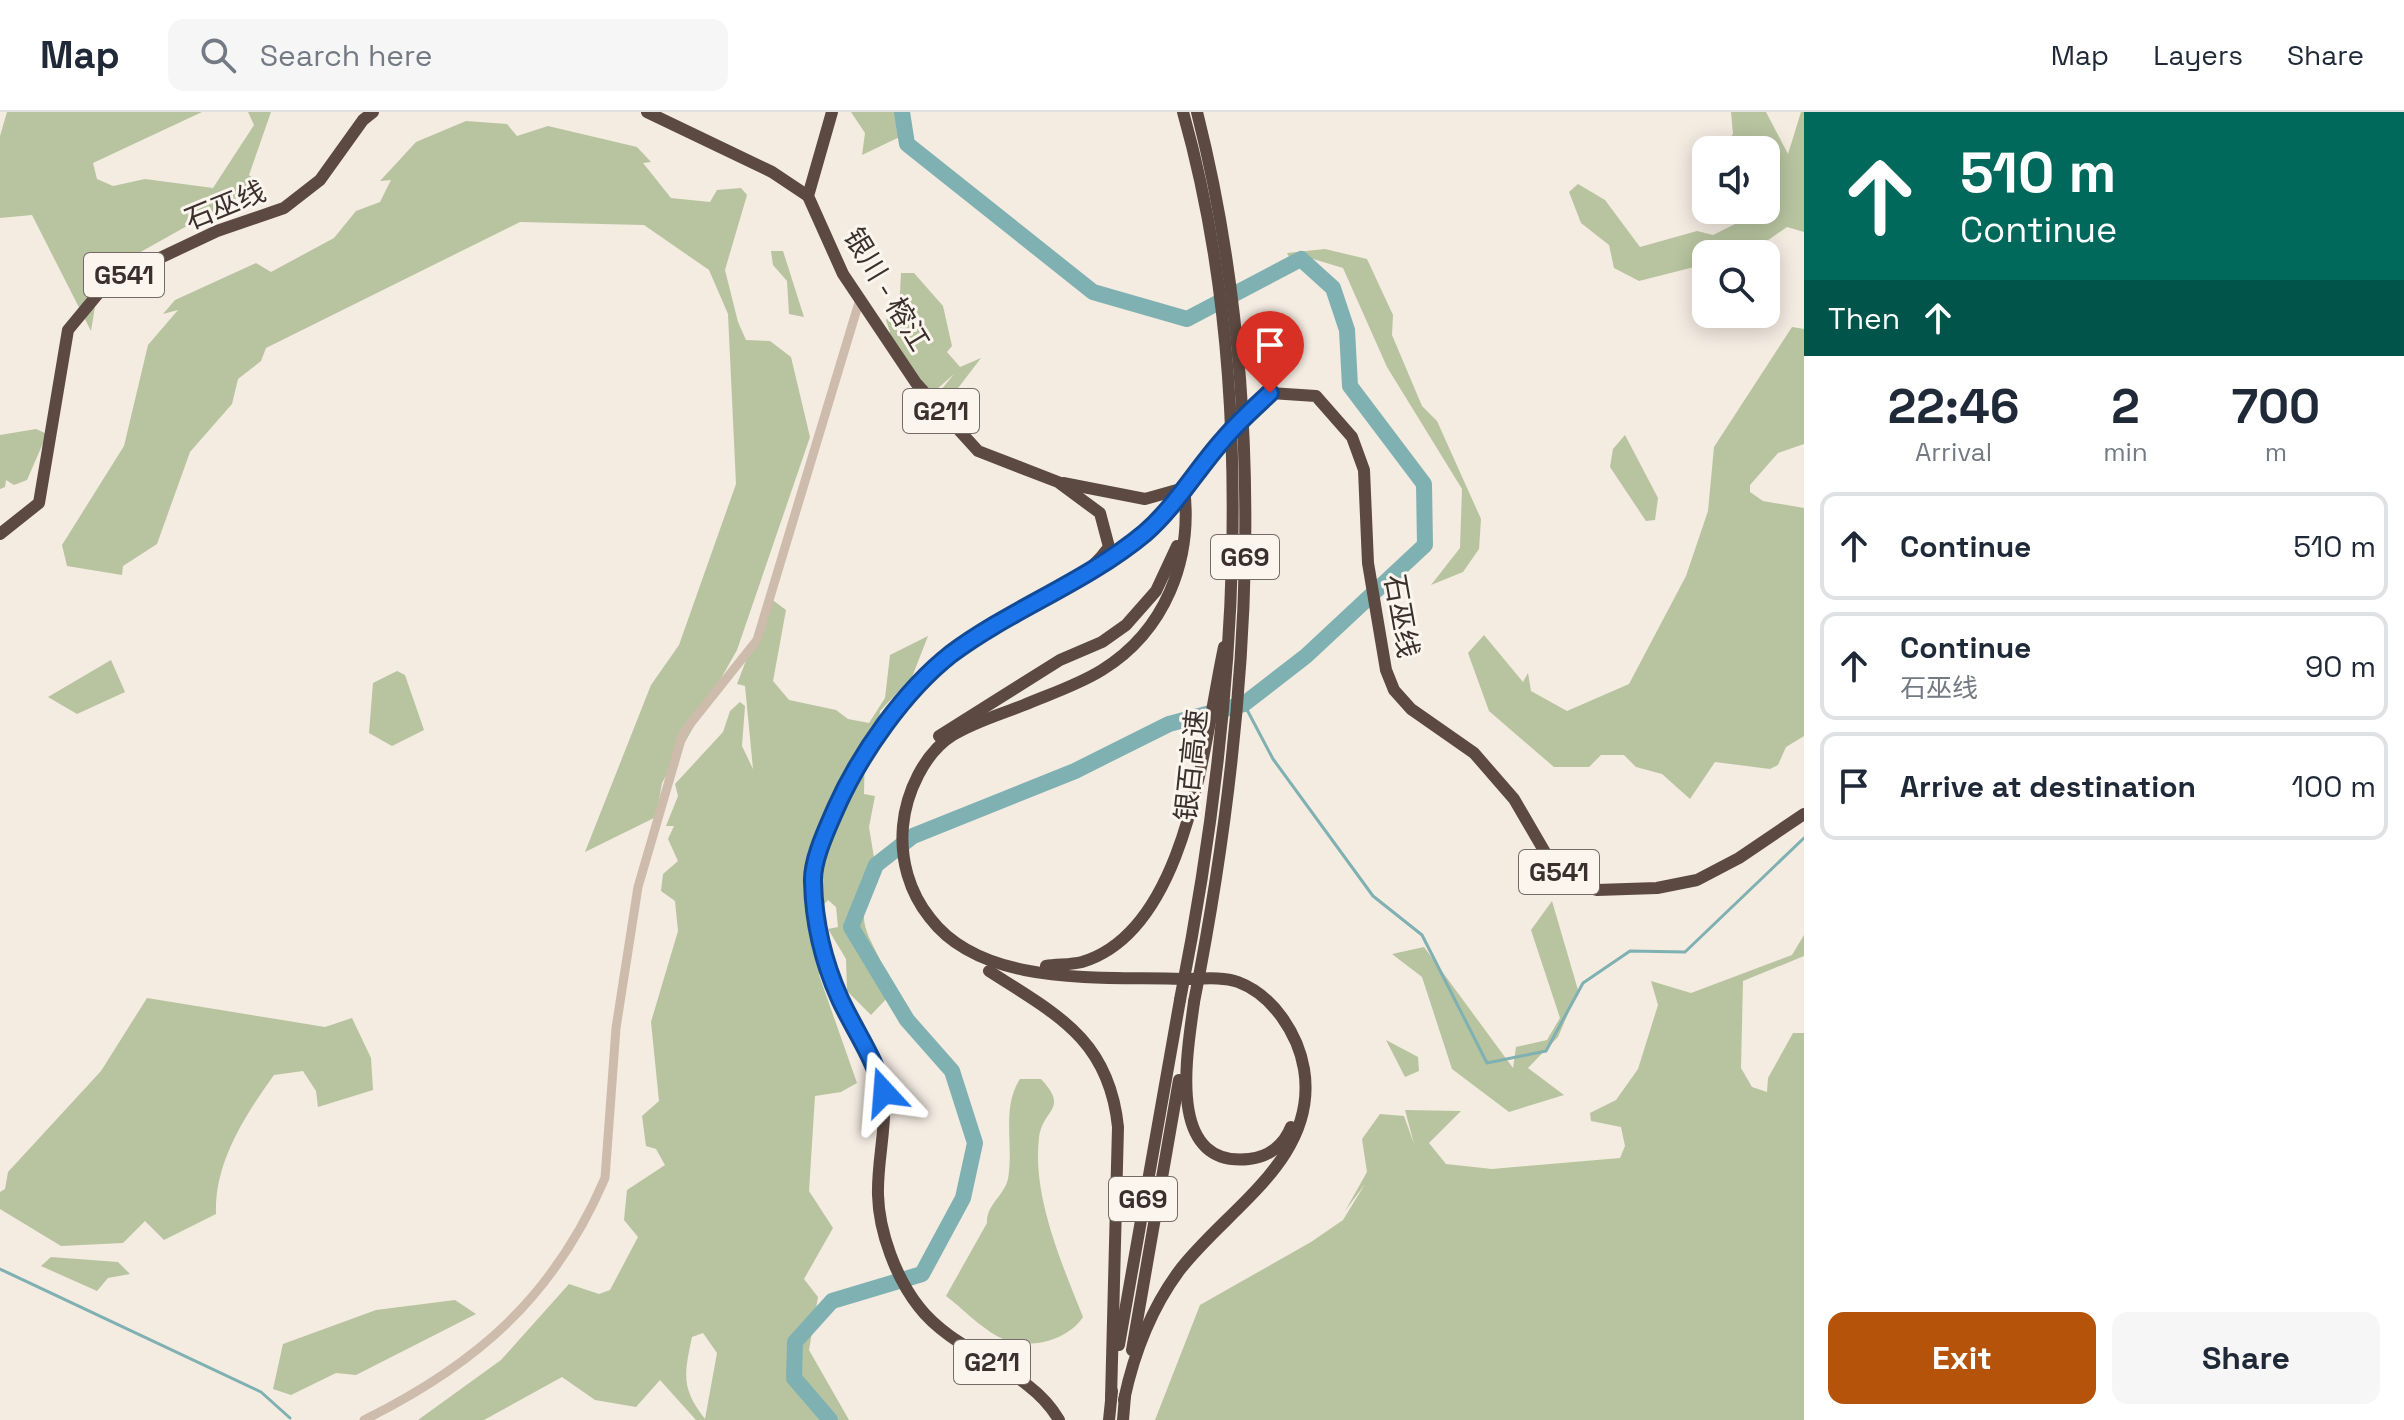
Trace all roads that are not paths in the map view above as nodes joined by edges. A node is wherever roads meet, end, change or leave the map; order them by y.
1 (373, 112) edge
2 (647, 112) edge
3 (832, 112) edge
4 (1183, 112) edge
5 (1197, 112) edge
6 (808, 196) junction
7 (860, 299) junction
8 (1058, 482) junction
9 (1184, 488) junction
10 (0, 534) edge
11 (1094, 568) junction
12 (1226, 634) junction
13 (1804, 814) edge
14 (899, 825) junction
15 (909, 892) junction
16 (1015, 969) junction
17 (989, 971) junction
18 (1187, 1001) junction
19 (1118, 1399) junction
20 (364, 1420) edge
21 (1059, 1420) edge
22 (1109, 1420) edge
23 (1123, 1420) edge

1 - 10 highway, 石巫线 / G541
2 - 6 highway
3 - 6 highway
4 - 12 highway, 银百高速 / G69, bridge
5 - 18 highway, 银百高速 / G69, bridge
6 - 7 highway, 银川 - 榕江 / G211
7 - 8 highway, 银川 - 榕江 / G211
7 - 20 street
8 - 9 highway
8 - 11 highway, 银川 - 榕江 / G211
9 - 11 highway
9 - 13 highway, 石巫线 / G541
9 - 14 highway
9 - 14 highway
11 - 21 highway, G211
12 - 16 highway, bridge
12 - 18 highway, 银百高速 / G69, bridge
14 - 15 highway
15 - 16 highway
15 - 17 highway
16 - 19 highway
17 - 18 highway
17 - 19 highway
18 - 19 highway, 银百高速 / G69
19 - 22 highway, 银百高速 / G69
19 - 23 highway, 银百高速 / G69

